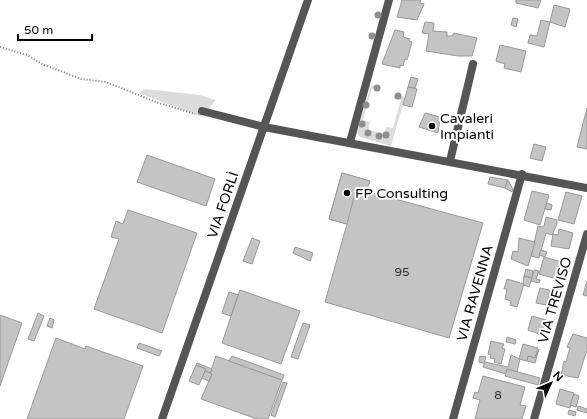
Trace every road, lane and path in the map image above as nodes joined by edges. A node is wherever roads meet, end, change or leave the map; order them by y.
1 (308, 0) edge
2 (389, 0) edge
3 (0, 47) edge
4 (473, 64) dead end
5 (202, 111) joint
6 (264, 127) junction
7 (350, 142) junction
8 (450, 161) junction
9 (522, 174) junction
10 (587, 188) edge
11 (587, 234) edge
12 (162, 419) edge
13 (453, 419) edge
14 (534, 419) edge

1 - 6 street, VIA FORLÌ
2 - 7 street
3 - 5 path
4 - 8 street
5 - 6 street
6 - 7 street
6 - 12 street, VIA FORLÌ
7 - 8 street
8 - 9 street
9 - 10 street
9 - 13 street, VIA RAVENNA
11 - 14 street, VIA TREVISO

